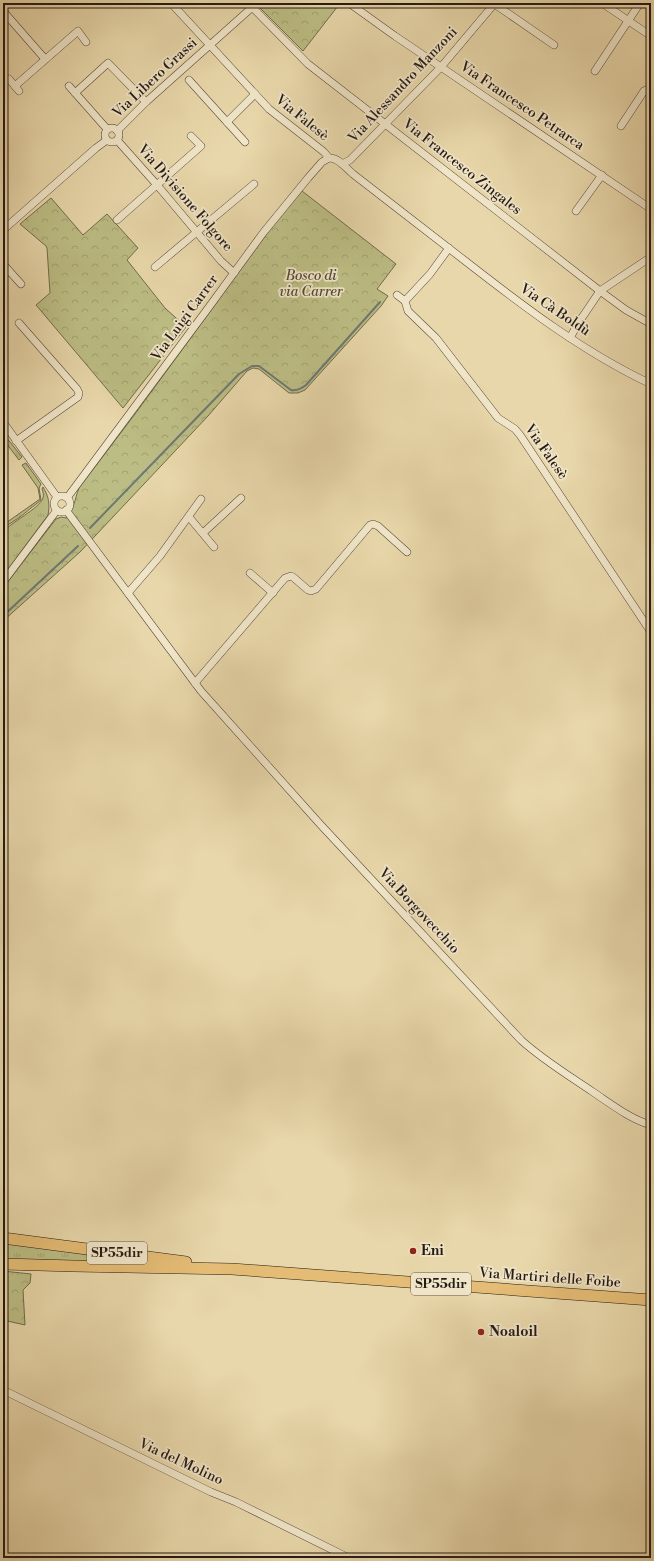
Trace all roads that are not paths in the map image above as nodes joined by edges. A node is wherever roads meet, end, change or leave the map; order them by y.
1 (171, 3) edge
2 (350, 3) edge
3 (494, 3) edge
4 (602, 3) edge
5 (640, 3) edge
6 (253, 4) edge
7 (3, 11) edge
8 (628, 20) junction
9 (651, 36) edge
10 (86, 42) dead end
11 (210, 45) junction
12 (554, 45) dead end
13 (45, 59) junction
14 (441, 67) junction
15 (595, 71) dead end
16 (9, 79) dead end
17 (189, 80) dead end
18 (69, 86) dead end
19 (651, 88) edge
20 (75, 93) junction
21 (255, 94) junction
22 (146, 102) junction
23 (227, 122) junction
24 (386, 123) junction
25 (621, 126) dead end
26 (107, 129) junction
27 (118, 131) junction
28 (192, 136) dead end
29 (107, 140) junction
30 (116, 140) junction
31 (245, 142) dead end
32 (329, 158) junction
33 (342, 164) junction
34 (602, 175) junction
35 (254, 184) dead end
36 (157, 185) junction
37 (651, 208) edge
38 (576, 211) dead end
39 (117, 220) dead end
40 (3, 230) edge
41 (197, 232) junction
42 (449, 248) junction
43 (651, 257) edge
44 (3, 264) edge
45 (155, 267) dead end
46 (234, 273) junction
47 (21, 284) dead end
48 (600, 291) junction
49 (397, 295) dead end
50 (405, 302) junction
51 (19, 323) dead end
52 (651, 324) edge
53 (570, 338) junction
54 (651, 384) edge
55 (4, 426) edge
56 (16, 441) junction
57 (57, 497) junction
58 (67, 498) junction
59 (241, 498) dead end
60 (201, 499) dead end
61 (57, 510) junction
62 (66, 510) junction
63 (189, 517) junction
64 (203, 533) junction
65 (214, 547) dead end
66 (407, 552) dead end
67 (250, 573) dead end
68 (3, 582) edge
69 (273, 593) junction
70 (128, 594) junction
71 (651, 632) edge
72 (195, 683) junction
73 (651, 1125) edge
74 (3, 1238) edge
75 (3, 1264) edge
76 (232, 1269) junction
77 (651, 1300) edge
78 (3, 1390) edge
79 (349, 1558) edge

1 - 11 street, Via Falesè
2 - 14 street, Via Francesco Petrarca
3 - 12 street
3 - 14 street, Via Alessandro Manzoni
4 - 8 street
5 - 8 street
6 - 11 street, Via Libero Grassi
6 - 24 street, Via Francesco Zingales
7 - 13 street
8 - 9 street
8 - 15 street
10 - 13 street
11 - 21 street, Via Falesè
11 - 22 street, Via Libero Grassi
13 - 16 street
14 - 24 street, Via Alessandro Manzoni
14 - 34 street, Via Francesco Petrarca
17 - 23 street
18 - 20 street
19 - 25 street
20 - 22 street
20 - 26 street
21 - 23 street, Via Falesè
21 - 32 street, Via Falesè
22 - 27 street, Via Libero Grassi
23 - 31 street
24 - 33 street, Via Alessandro Manzoni
24 - 48 street, Via Francesco Zingales
26 - 27 street
26 - 29 street
27 - 30 street
28 - 36 street
29 - 30 street
29 - 40 street
30 - 36 street, Via Divisione Folgore
32 - 33 street, Via Falesè
32 - 46 street, Via Luigi Carrer
33 - 42 street, Via Falesè
34 - 37 street, Via Francesco Petrarca
34 - 38 street
35 - 41 street
36 - 39 street
36 - 41 street, Via Divisione Folgore
41 - 45 street
41 - 46 street, Via Divisione Folgore
42 - 50 street
42 - 53 street, Via Cà Boldù
43 - 48 street
44 - 47 street
46 - 58 street, Via Luigi Carrer
48 - 52 street, Via Francesco Zingales
48 - 53 street
49 - 50 street, Via Falesè
50 - 71 street, Via Falesè
51 - 56 street
53 - 54 street, Via Cà Boldù
55 - 56 street
56 - 57 street
57 - 58 street
57 - 61 street
58 - 62 street
59 - 64 street
60 - 63 street
61 - 62 street
61 - 68 street
62 - 70 street, Via Borgovecchio
63 - 64 street
63 - 70 street
64 - 65 street
66 - 69 street
67 - 69 street
69 - 72 street
70 - 72 street, Via Borgovecchio
72 - 73 street, Via Borgovecchio
74 - 76 highway, Via Martiri delle Foibe / SP55dir
75 - 76 highway, Via Martiri delle Foibe / SP55dir
76 - 77 highway, Via Martiri delle Foibe / SP55dir
78 - 79 street, Via del Molino

